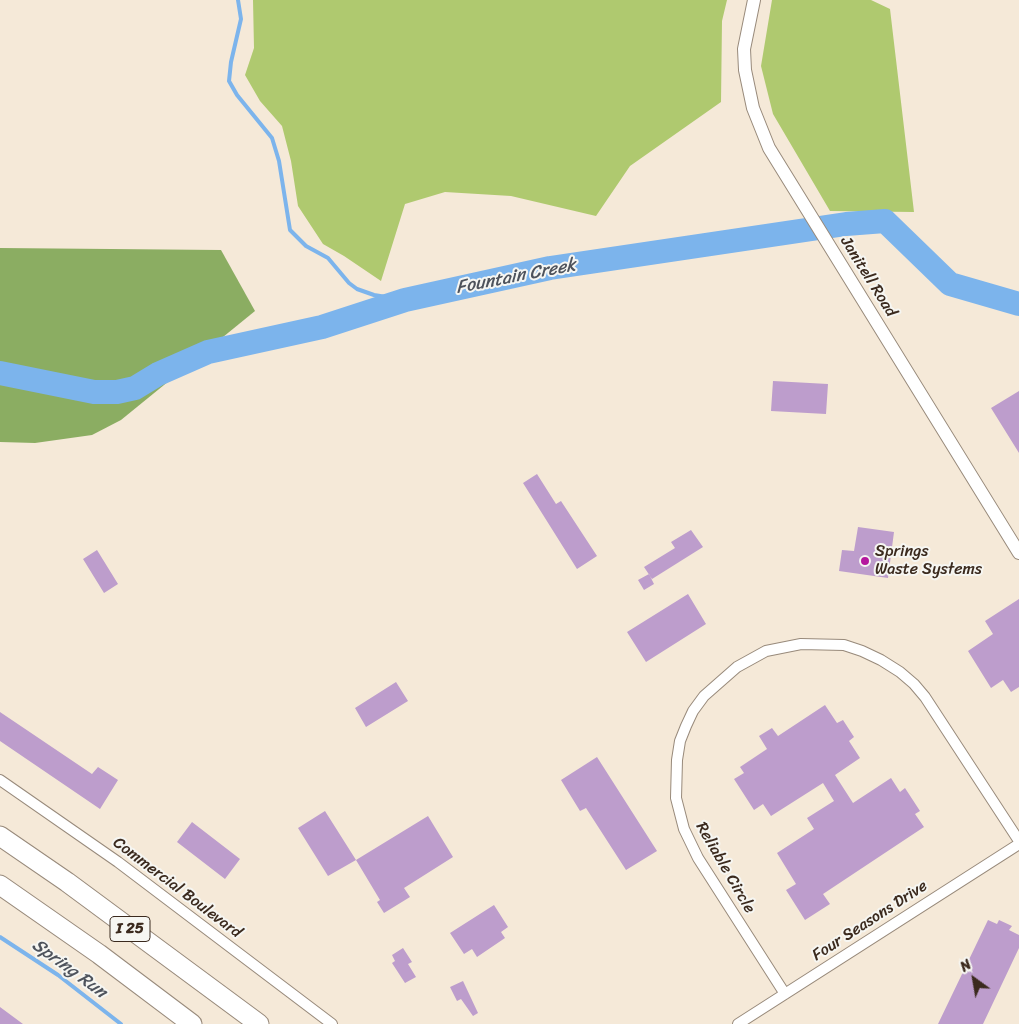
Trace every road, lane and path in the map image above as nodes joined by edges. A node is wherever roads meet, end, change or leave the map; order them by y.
1 (754, 0) edge
2 (1019, 553) edge
3 (0, 780) edge
4 (0, 836) edge
5 (1019, 842) edge
6 (0, 885) edge
7 (785, 994) junction
8 (192, 1024) edge
9 (259, 1024) edge
10 (332, 1024) edge
11 (738, 1024) edge

1 - 2 street, Janitell Road
3 - 10 street, Commercial Boulevard
4 - 9 highway, I 25
5 - 7 street, Four Seasons Drive
5 - 7 street, Reliable Circle
6 - 8 highway, I 25
7 - 11 street, Four Seasons Drive

